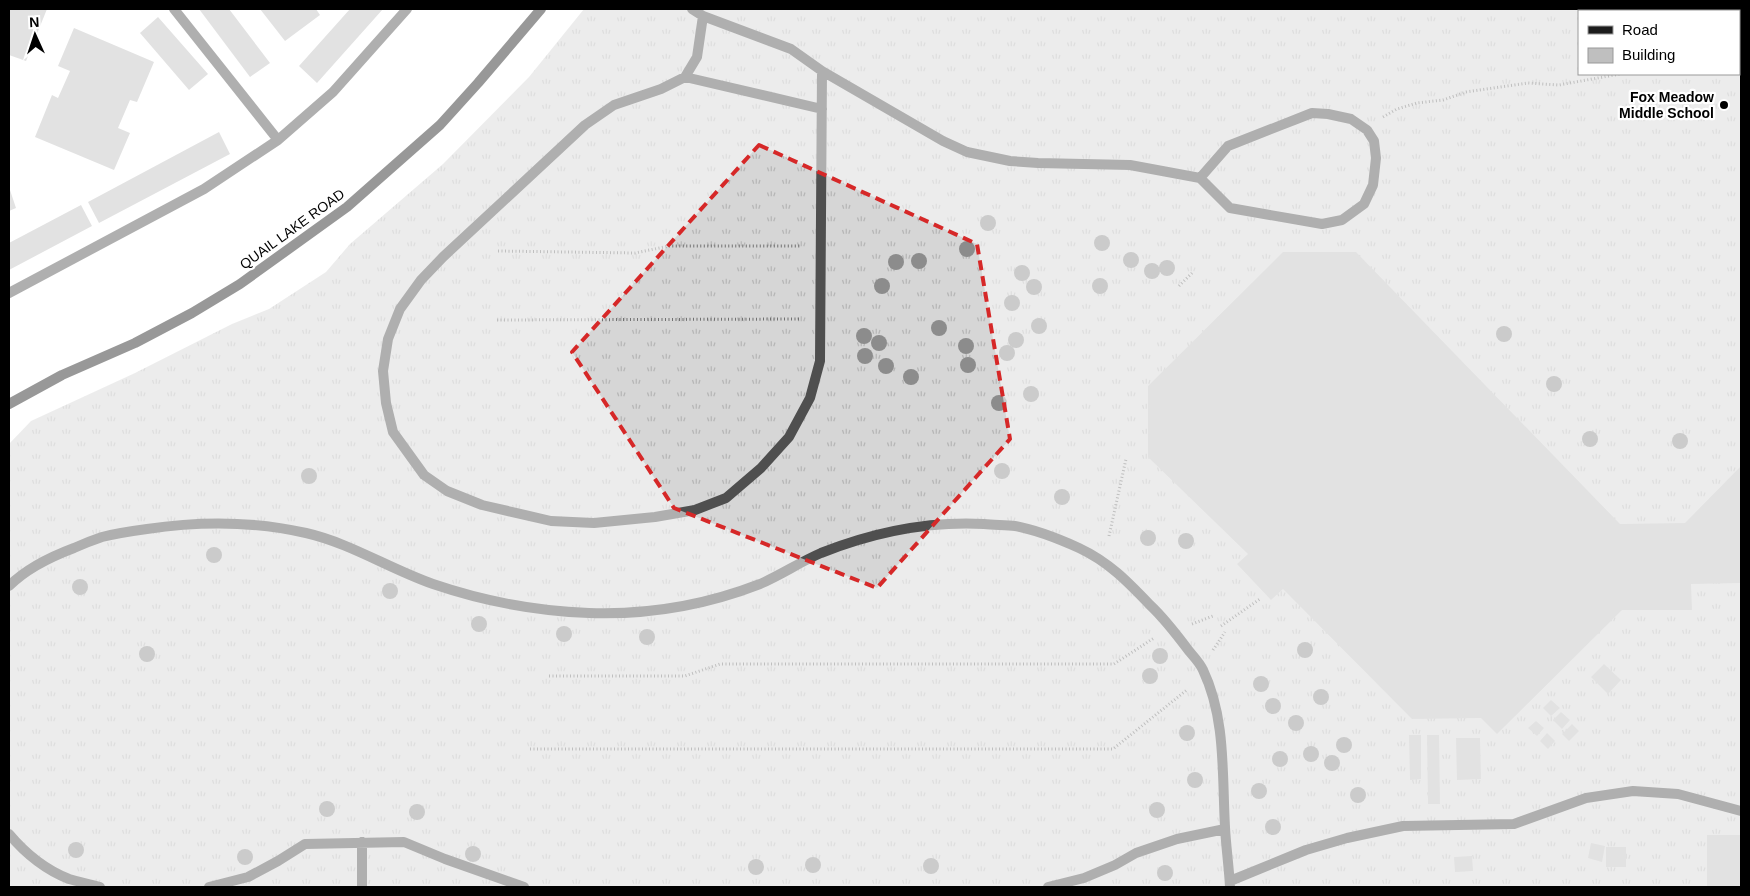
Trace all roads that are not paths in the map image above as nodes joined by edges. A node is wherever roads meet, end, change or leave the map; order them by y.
1 (174, 9) edge
2 (407, 9) edge
3 (541, 9) edge
4 (692, 9) edge
5 (703, 16) junction
6 (822, 71) junction
7 (685, 77) junction
8 (822, 109) junction
9 (278, 140) junction
10 (1200, 178) junction
11 (9, 293) edge
12 (9, 404) edge
13 (9, 586) edge
14 (1741, 811) edge
15 (1226, 830) junction
16 (9, 834) edge
17 (362, 842) junction
18 (1230, 884) edge
19 (100, 887) edge
20 (209, 887) edge
21 (362, 887) edge
22 (524, 887) edge
23 (1048, 887) edge

1 - 9 street
2 - 9 street
3 - 12 street, QUAIL LAKE ROAD
4 - 5 street
5 - 6 street
5 - 7 street
6 - 8 street
6 - 10 street
7 - 8 street
7 - 8 street
9 - 11 street
10 - 10 street
13 - 15 street
14 - 18 street
15 - 18 street
15 - 23 street
16 - 19 street
17 - 20 street
17 - 21 street
17 - 22 street

